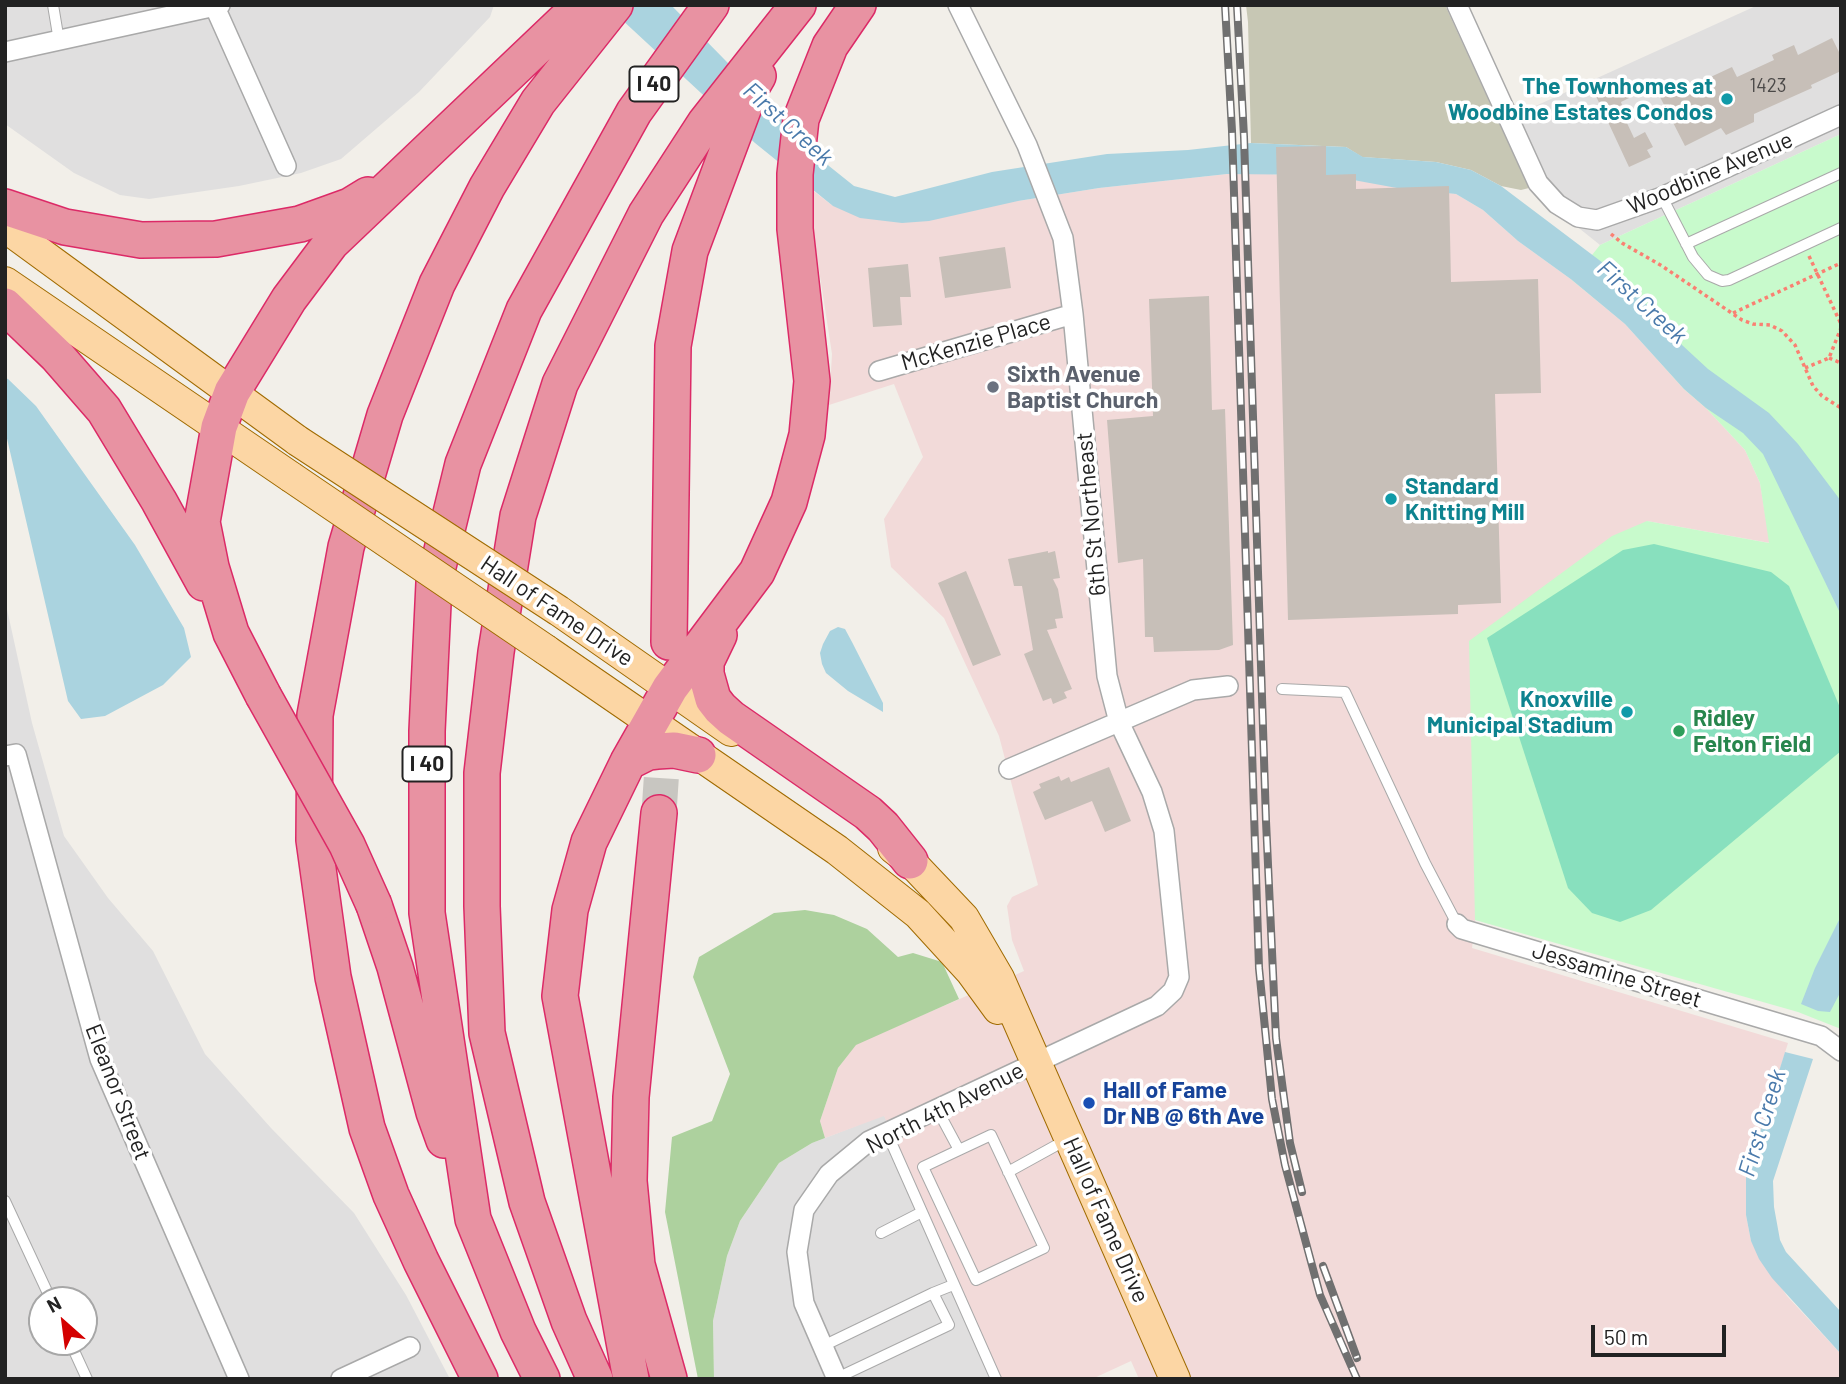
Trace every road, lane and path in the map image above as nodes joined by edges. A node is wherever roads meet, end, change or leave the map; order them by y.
1 (53, 5) edge
2 (581, 5) edge
3 (615, 5) edge
4 (711, 5) edge
5 (798, 5) edge
6 (858, 5) edge
7 (958, 5) edge
8 (1457, 5) edge
9 (216, 6) edge
10 (60, 41) junction
11 (5, 52) edge
12 (1841, 115) edge
13 (286, 166) dead end
14 (1841, 173) edge
15 (404, 174) junction
16 (1662, 197) junction
17 (5, 207) edge
18 (1587, 218) junction
19 (5, 227) edge
20 (1841, 228) edge
21 (1686, 244) junction
22 (1804, 245) junction
23 (1841, 263) edge
24 (1818, 274) junction
25 (5, 282) edge
26 (5, 306) edge
27 (1733, 313) junction
28 (1073, 314) junction
29 (1841, 326) edge
30 (1829, 358) junction
31 (1841, 363) edge
32 (1805, 368) junction
33 (878, 371) dead end
34 (232, 393) junction
35 (1841, 408) edge
36 (219, 427) junction
37 (744, 589) junction
38 (231, 634) junction
39 (669, 642) dead end
40 (1228, 686) dead end
41 (670, 688) junction
42 (1282, 689) dead end
43 (650, 721) junction
44 (1119, 722) junction
45 (11, 755) edge
46 (698, 755) junction
47 (628, 762) junction
48 (1009, 769) dead end
49 (659, 813) tunnel mouth
50 (910, 861) junction
51 (1457, 924) joint
52 (1173, 991) joint
53 (1841, 1051) edge
54 (1036, 1062) junction
55 (937, 1109) junction
56 (887, 1133) junction
57 (1069, 1138) junction
58 (959, 1150) junction
59 (1008, 1172) junction
60 (5, 1200) edge
61 (922, 1212) junction
62 (473, 1219) junction
63 (881, 1233) dead end
64 (953, 1285) junction
65 (45, 1286) edge
66 (933, 1293) junction
67 (823, 1346) junction
68 (410, 1347) dead end
69 (76, 1356) edge
70 (365, 1373) edge
71 (837, 1378) edge
72 (87, 1379) edge
73 (239, 1379) edge
74 (341, 1379) edge
75 (480, 1379) edge
76 (542, 1379) edge
77 (595, 1379) edge
78 (631, 1379) edge
79 (669, 1379) edge
80 (996, 1379) edge
81 (1175, 1379) edge

1 - 10 lane
2 - 15 highway
3 - 75 highway
4 - 62 highway, I 40
5 - 39 highway
5 - 77 highway, I 40
6 - 37 highway
7 - 28 street, 6th St Northeast
8 - 18 street
9 - 10 street
9 - 13 street
10 - 11 street
12 - 16 street, Woodbine Avenue
14 - 21 lane
15 - 17 highway
15 - 34 highway
16 - 18 street, Woodbine Avenue
16 - 21 lane
18 - 27 path
19 - 34 main road, Hall of Fame Drive
20 - 22 lane
21 - 22 lane
22 - 24 path
23 - 24 path
24 - 27 path
24 - 29 path
25 - 36 main road, Hall of Fame Drive
26 - 38 highway
27 - 32 path
28 - 33 street, McKenzie Place
28 - 44 street, 6th St Northeast
29 - 30 path
30 - 31 path
30 - 32 path
32 - 35 path
34 - 36 highway
34 - 41 main road, Hall of Fame Drive, bridge
36 - 38 highway
36 - 43 main road, Hall of Fame Drive, bridge
37 - 41 highway
37 - 50 highway
38 - 62 highway, bridge
40 - 44 street
41 - 43 highway
41 - 50 main road, Hall of Fame Drive
42 - 51 lane, Jessamine Street
43 - 46 main road, Hall of Fame Drive
43 - 47 highway
44 - 48 street
44 - 52 street, 6th St Northeast
45 - 73 street, Eleanor Street
46 - 47 highway
46 - 54 main road, Hall of Fame Drive
47 - 78 highway
49 - 79 highway
50 - 54 main road, Hall of Fame Drive
51 - 53 street, Jessamine Street
52 - 54 street, North 4th Avenue
54 - 55 street, North 4th Avenue
54 - 57 main road, Hall of Fame Drive
55 - 56 street, North 4th Avenue
55 - 58 lane
56 - 61 lane
56 - 67 street, North 4th Avenue
57 - 59 lane
57 - 81 main road, Hall of Fame Drive
58 - 59 lane
58 - 59 lane
60 - 65 lane
61 - 63 lane
61 - 64 lane
62 - 76 highway, I 40
64 - 66 lane
64 - 80 lane
66 - 67 lane
66 - 71 lane
67 - 71 street, North 4th Avenue
68 - 70 street
69 - 72 lane
70 - 74 street

